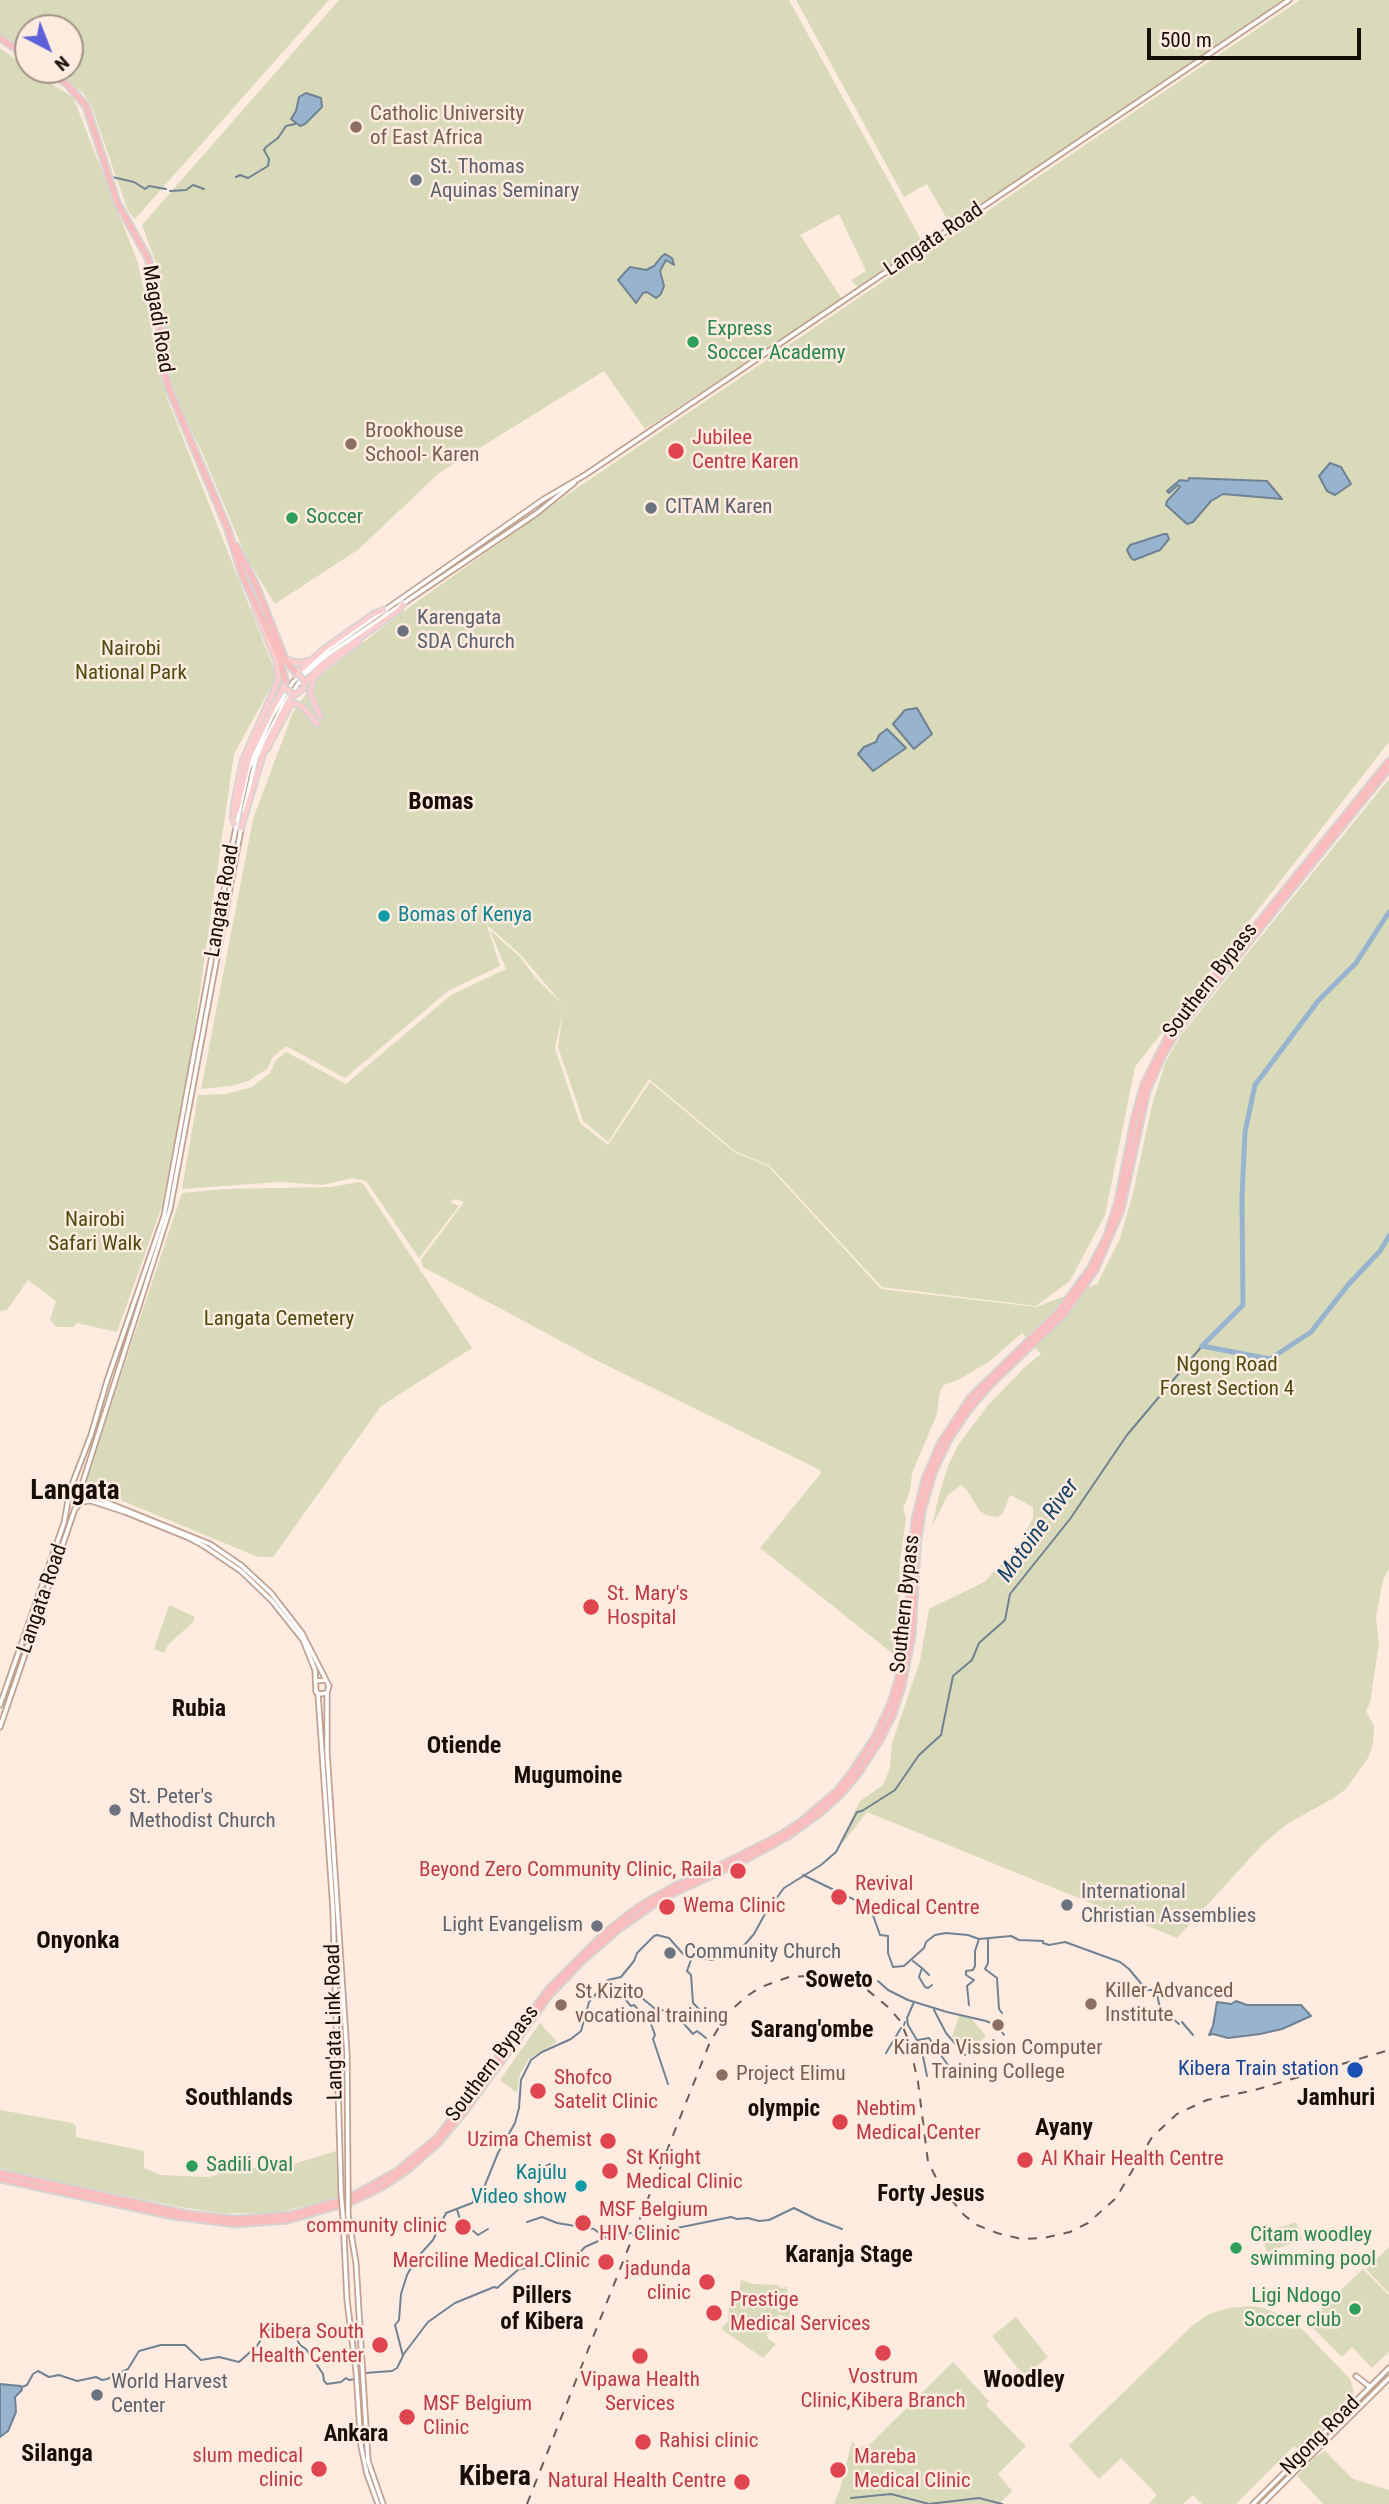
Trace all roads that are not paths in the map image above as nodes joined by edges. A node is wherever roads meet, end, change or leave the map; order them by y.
1 (1289, 0) edge
2 (67, 84) edge
3 (578, 479) junction
4 (234, 544) junction
5 (251, 574) junction
6 (243, 577) junction
7 (254, 599) junction
8 (403, 604) junction
9 (384, 610) junction
10 (375, 627) junction
11 (285, 659) junction
12 (310, 660) junction
13 (297, 674) junction
14 (305, 679) junction
15 (285, 684) junction
16 (292, 694) junction
17 (320, 716) dead end
18 (317, 724) dead end
19 (262, 757) junction
20 (1389, 761) edge
21 (1389, 768) edge
22 (237, 827) junction
23 (71, 1490) junction
24 (83, 1490) junction
25 (79, 1497) junction
26 (90, 1500) junction
27 (74, 1510) junction
28 (33, 1609) junction
29 (40, 1612) junction
30 (316, 1681) junction
31 (326, 1681) junction
32 (327, 1693) junction
33 (318, 1694) junction
34 (0, 1705) edge
35 (0, 1727) edge
36 (662, 1897) junction
37 (653, 1901) junction
38 (336, 2069) junction
39 (347, 2075) junction
40 (338, 2121) junction
41 (348, 2121) junction
42 (0, 2173) edge
43 (0, 2179) edge
44 (346, 2215) junction
45 (356, 2289) junction
46 (347, 2300) junction
47 (1389, 2368) edge
48 (359, 2371) junction
49 (1356, 2376) dead end
50 (1389, 2378) edge
51 (1370, 2387) junction
52 (381, 2504) edge
53 (1253, 2504) edge
54 (1262, 2504) edge

1 - 3 main road, Langata Road
2 - 4 highway, Magadi Road
3 - 8 main road, Langata Road
3 - 9 main road, Langata Road
4 - 5 highway, Magadi Road
4 - 6 highway, Magadi Road
5 - 6 highway
5 - 11 highway, Magadi Road
6 - 7 highway, Magadi Road
7 - 15 highway, Magadi Road
7 - 22 main road
8 - 10 main road
8 - 14 main road, Langata Road
9 - 12 main road
9 - 22 main road, Langata Road
10 - 14 main road
10 - 17 main road
11 - 12 main road
11 - 13 highway, Magadi Road
12 - 13 main road
13 - 14 main road, bridge
13 - 15 main road
14 - 16 main road, Langata Road
14 - 16 main road
15 - 16 main road, bridge
15 - 22 main road
16 - 19 main road
16 - 22 main road
18 - 19 main road
19 - 22 main road
20 - 36 highway, Southern Bypass
21 - 36 highway, Southern Bypass
22 - 23 main road, Langata Road
22 - 24 main road, Langata Road
23 - 24 main road
23 - 25 main road
23 - 28 main road, Langata Road
24 - 25 main road, Langata Road
24 - 31 main road
25 - 26 main road
25 - 27 main road, Langata Road
26 - 27 main road
26 - 30 main road
27 - 29 main road, Langata Road
28 - 29 main road
28 - 34 main road, Langata Road
29 - 35 main road, Langata Road
30 - 31 main road
30 - 33 main road
31 - 32 main road
32 - 33 main road
32 - 39 main road, Lang'ata Link Road
33 - 38 main road, Lang'ata Link Road
36 - 37 highway, Southern Bypass
37 - 42 highway, Southern Bypass
37 - 43 highway, Southern Bypass
38 - 39 main road
38 - 40 main road, Lang'ata Link Road
39 - 41 main road, Lang'ata Link Road
40 - 41 main road
40 - 44 main road, Lang'ata Link Road, bridge
41 - 44 main road, Lang'ata Link Road, bridge
44 - 45 main road, Lang'ata Link Road
44 - 46 main road, Lang'ata Link Road
45 - 46 main road
45 - 48 main road, Lang'ata Link Road
46 - 48 main road, Lang'ata Link Road
47 - 51 main road, Ngong Road
48 - 52 main road
49 - 51 main road
50 - 54 main road, Ngong Road
51 - 53 main road, Ngong Road

